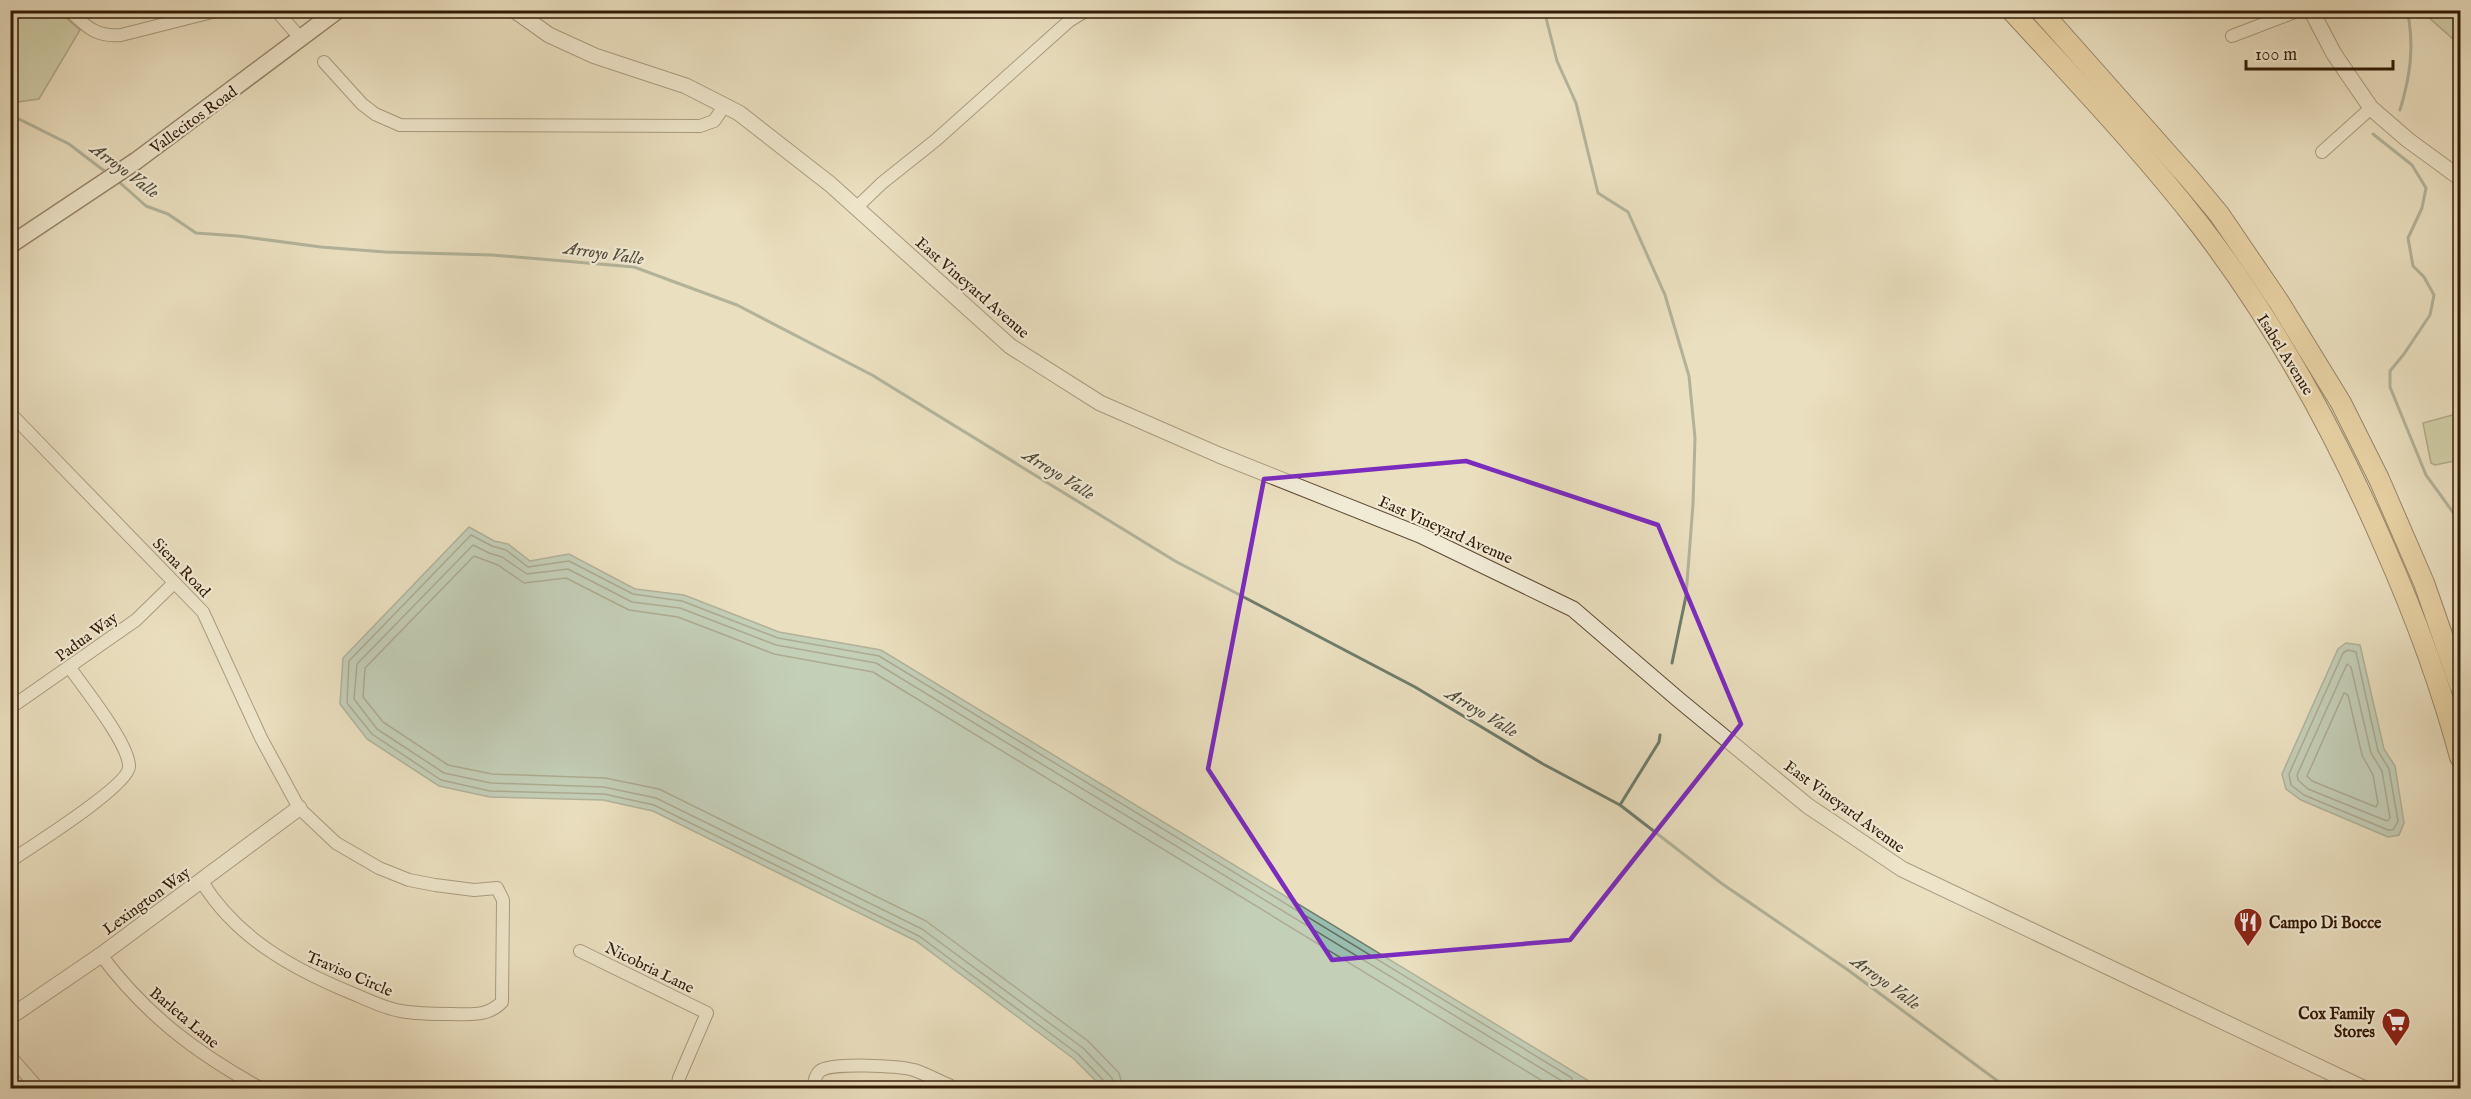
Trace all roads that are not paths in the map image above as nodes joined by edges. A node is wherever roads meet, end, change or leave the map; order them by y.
1 (69, 10) edge
2 (220, 10) edge
3 (276, 10) edge
4 (338, 10) edge
5 (514, 10) edge
6 (1087, 10) edge
7 (2011, 10) edge
8 (2040, 10) edge
9 (2300, 10) edge
10 (2311, 10) edge
11 (2232, 36) dead end
12 (301, 39) junction
13 (324, 62) dead end
14 (725, 105) junction
15 (2371, 108) junction
16 (2322, 152) dead end
17 (2460, 178) edge
18 (856, 208) junction
19 (44, 224) junction
20 (10, 245) edge
21 (10, 250) edge
22 (10, 413) edge
23 (174, 583) junction
24 (70, 668) junction
25 (2460, 686) edge
26 (10, 708) edge
27 (2460, 757) edge
28 (299, 808) junction
29 (10, 861) edge
30 (202, 882) junction
31 (580, 951) dead end
32 (102, 955) junction
33 (10, 1017) edge
34 (10, 1056) edge
35 (38, 1089) edge
36 (260, 1089) edge
37 (677, 1089) edge
38 (814, 1089) edge
39 (952, 1089) edge
40 (2363, 1089) edge

1 - 2 street
3 - 12 street
4 - 12 main road, Vallecitos Road
5 - 14 street, East Vineyard Avenue
6 - 18 street
7 - 27 highway, Isabel Avenue
8 - 25 highway, Isabel Avenue
9 - 11 street
10 - 15 street
12 - 19 main road, Vallecitos Road
13 - 14 street
14 - 18 street, East Vineyard Avenue
15 - 16 street
15 - 17 street
18 - 40 street, East Vineyard Avenue
19 - 20 main road, Vallecitos Road
19 - 21 main road, Vallecitos Road
22 - 23 street, Siena Road
23 - 24 street, Padua Way
23 - 28 street, Siena Road
24 - 26 street, Padua Way
24 - 29 street
28 - 30 street, Lexington Way
28 - 30 street, Traviso Circle
30 - 32 street, Lexington Way
31 - 37 street, Nicobria Lane
32 - 33 street, Lexington Way
32 - 36 street, Barleta Lane
34 - 35 street
38 - 39 street

